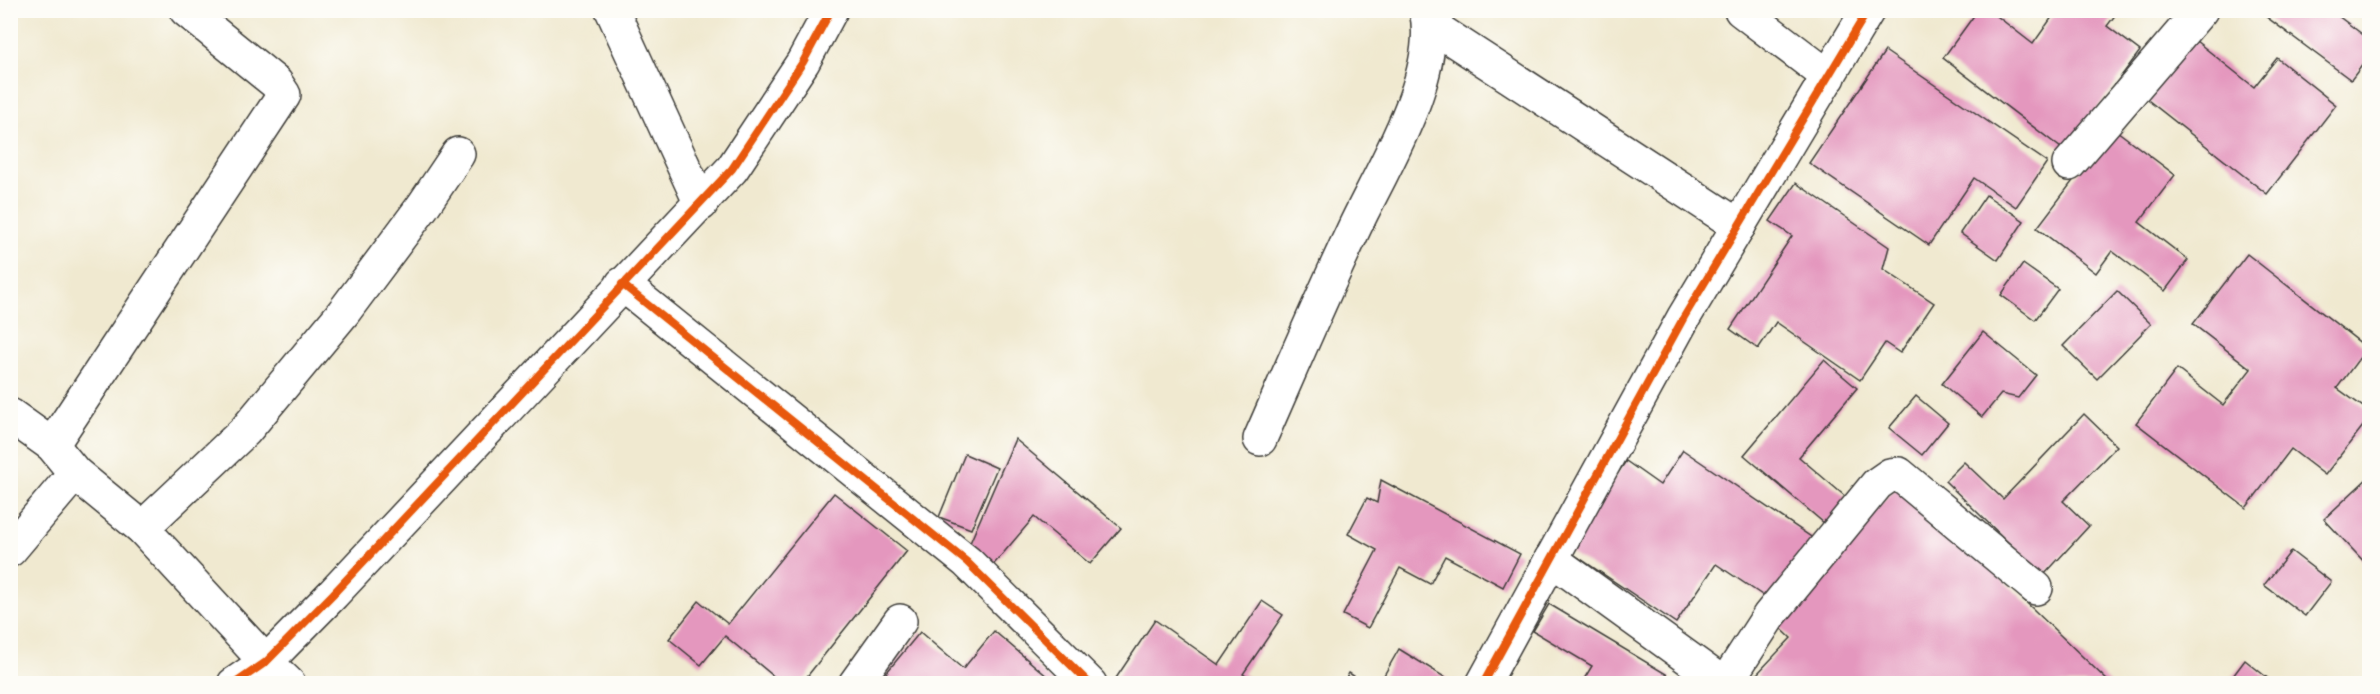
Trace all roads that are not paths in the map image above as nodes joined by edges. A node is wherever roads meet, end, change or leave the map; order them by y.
1 (186, 10) edge
2 (612, 10) edge
3 (831, 10) edge
4 (1740, 10) edge
5 (1868, 10) edge
6 (2188, 15) edge
7 (1428, 17) edge
8 (1829, 77) junction
9 (458, 154) dead end
10 (2069, 164) dead end
11 (701, 204) junction
12 (1739, 226) junction
13 (622, 284) junction
14 (10, 414) edge
15 (1260, 439) dead end
16 (52, 445) junction
17 (75, 473) junction
18 (142, 528) junction
19 (10, 549) edge
20 (1551, 559) junction
21 (2036, 588) dead end
22 (900, 621) dead end
23 (278, 673) edge
24 (234, 684) edge
25 (855, 684) edge
26 (1090, 684) edge
27 (1483, 684) edge
28 (1725, 684) edge

1 - 16 street
2 - 11 street
3 - 11 street
4 - 8 street
5 - 8 street
6 - 10 street
7 - 12 street
7 - 15 street
8 - 12 street
9 - 18 street
11 - 13 street
12 - 20 street
13 - 23 street
13 - 26 street
14 - 16 street
16 - 17 street
17 - 18 street
17 - 19 street
18 - 23 street
20 - 27 street
20 - 28 street
21 - 28 street
22 - 25 street
23 - 24 street

